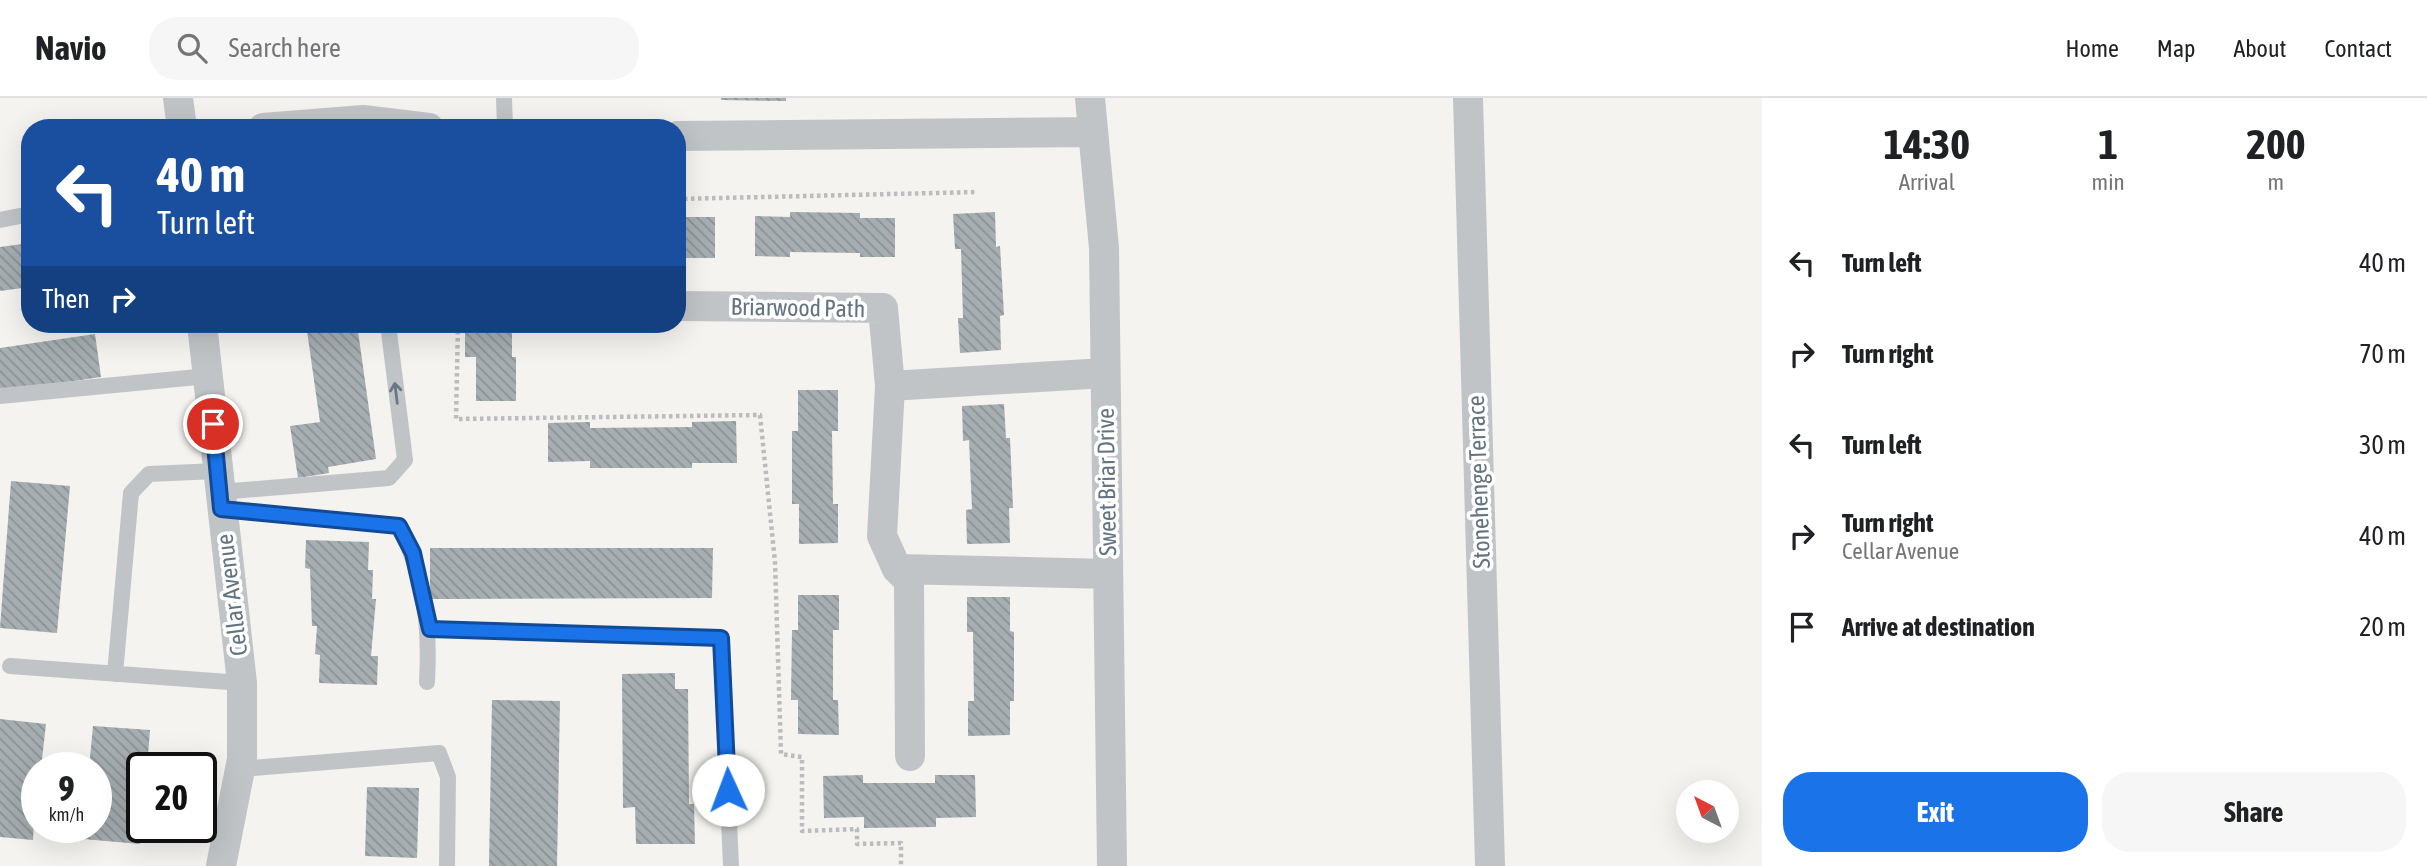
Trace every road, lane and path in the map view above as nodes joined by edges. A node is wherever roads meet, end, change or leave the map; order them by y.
1 (178, 98) edge
2 (504, 98) edge
3 (1090, 98) edge
4 (1468, 98) edge
5 (181, 119) edge
6 (505, 119) edge
7 (1093, 132) junction
8 (686, 136) edge
9 (978, 192) dead end
10 (686, 199) edge
11 (21, 216) edge
12 (0, 220) edge
13 (686, 306) edge
14 (203, 333) edge
15 (389, 333) edge
16 (458, 333) edge
17 (1105, 373) junction
18 (208, 376) junction
19 (890, 386) junction
20 (0, 397) edge
21 (219, 491) junction
22 (897, 569) junction
23 (1108, 574) junction
24 (430, 629) junction
25 (10, 666) dead end
26 (115, 674) junction
27 (428, 682) dead end
28 (242, 683) junction
29 (910, 756) dead end
30 (240, 769) junction
31 (221, 866) edge
32 (447, 866) edge
33 (732, 866) edge
34 (901, 866) edge
35 (1112, 866) edge
36 (1490, 866) edge

1 - 5 street
2 - 6 lane
3 - 7 street, Sweet Briar Drive
4 - 36 street, Stonehenge Terrace
7 - 8 street
7 - 17 street, Sweet Briar Drive
9 - 10 path
11 - 12 lane
13 - 19 street, Briarwood Path
14 - 18 street, Cellar Avenue
21 -> 15 lane
16 - 34 path
17 - 19 street
17 - 23 street, Sweet Briar Drive
18 - 20 lane
18 - 21 street, Cellar Avenue
19 - 22 street, Briarwood Path
21 - 24 lane
21 - 26 lane
21 - 28 street, Cellar Avenue
22 - 23 street
22 - 29 street, Briarwood Path
23 - 35 street, Sweet Briar Drive
24 - 27 lane
24 - 33 lane
25 - 26 lane
26 - 28 lane
28 - 30 street, Cellar Avenue
30 - 31 street, Cellar Avenue
30 - 32 lane

